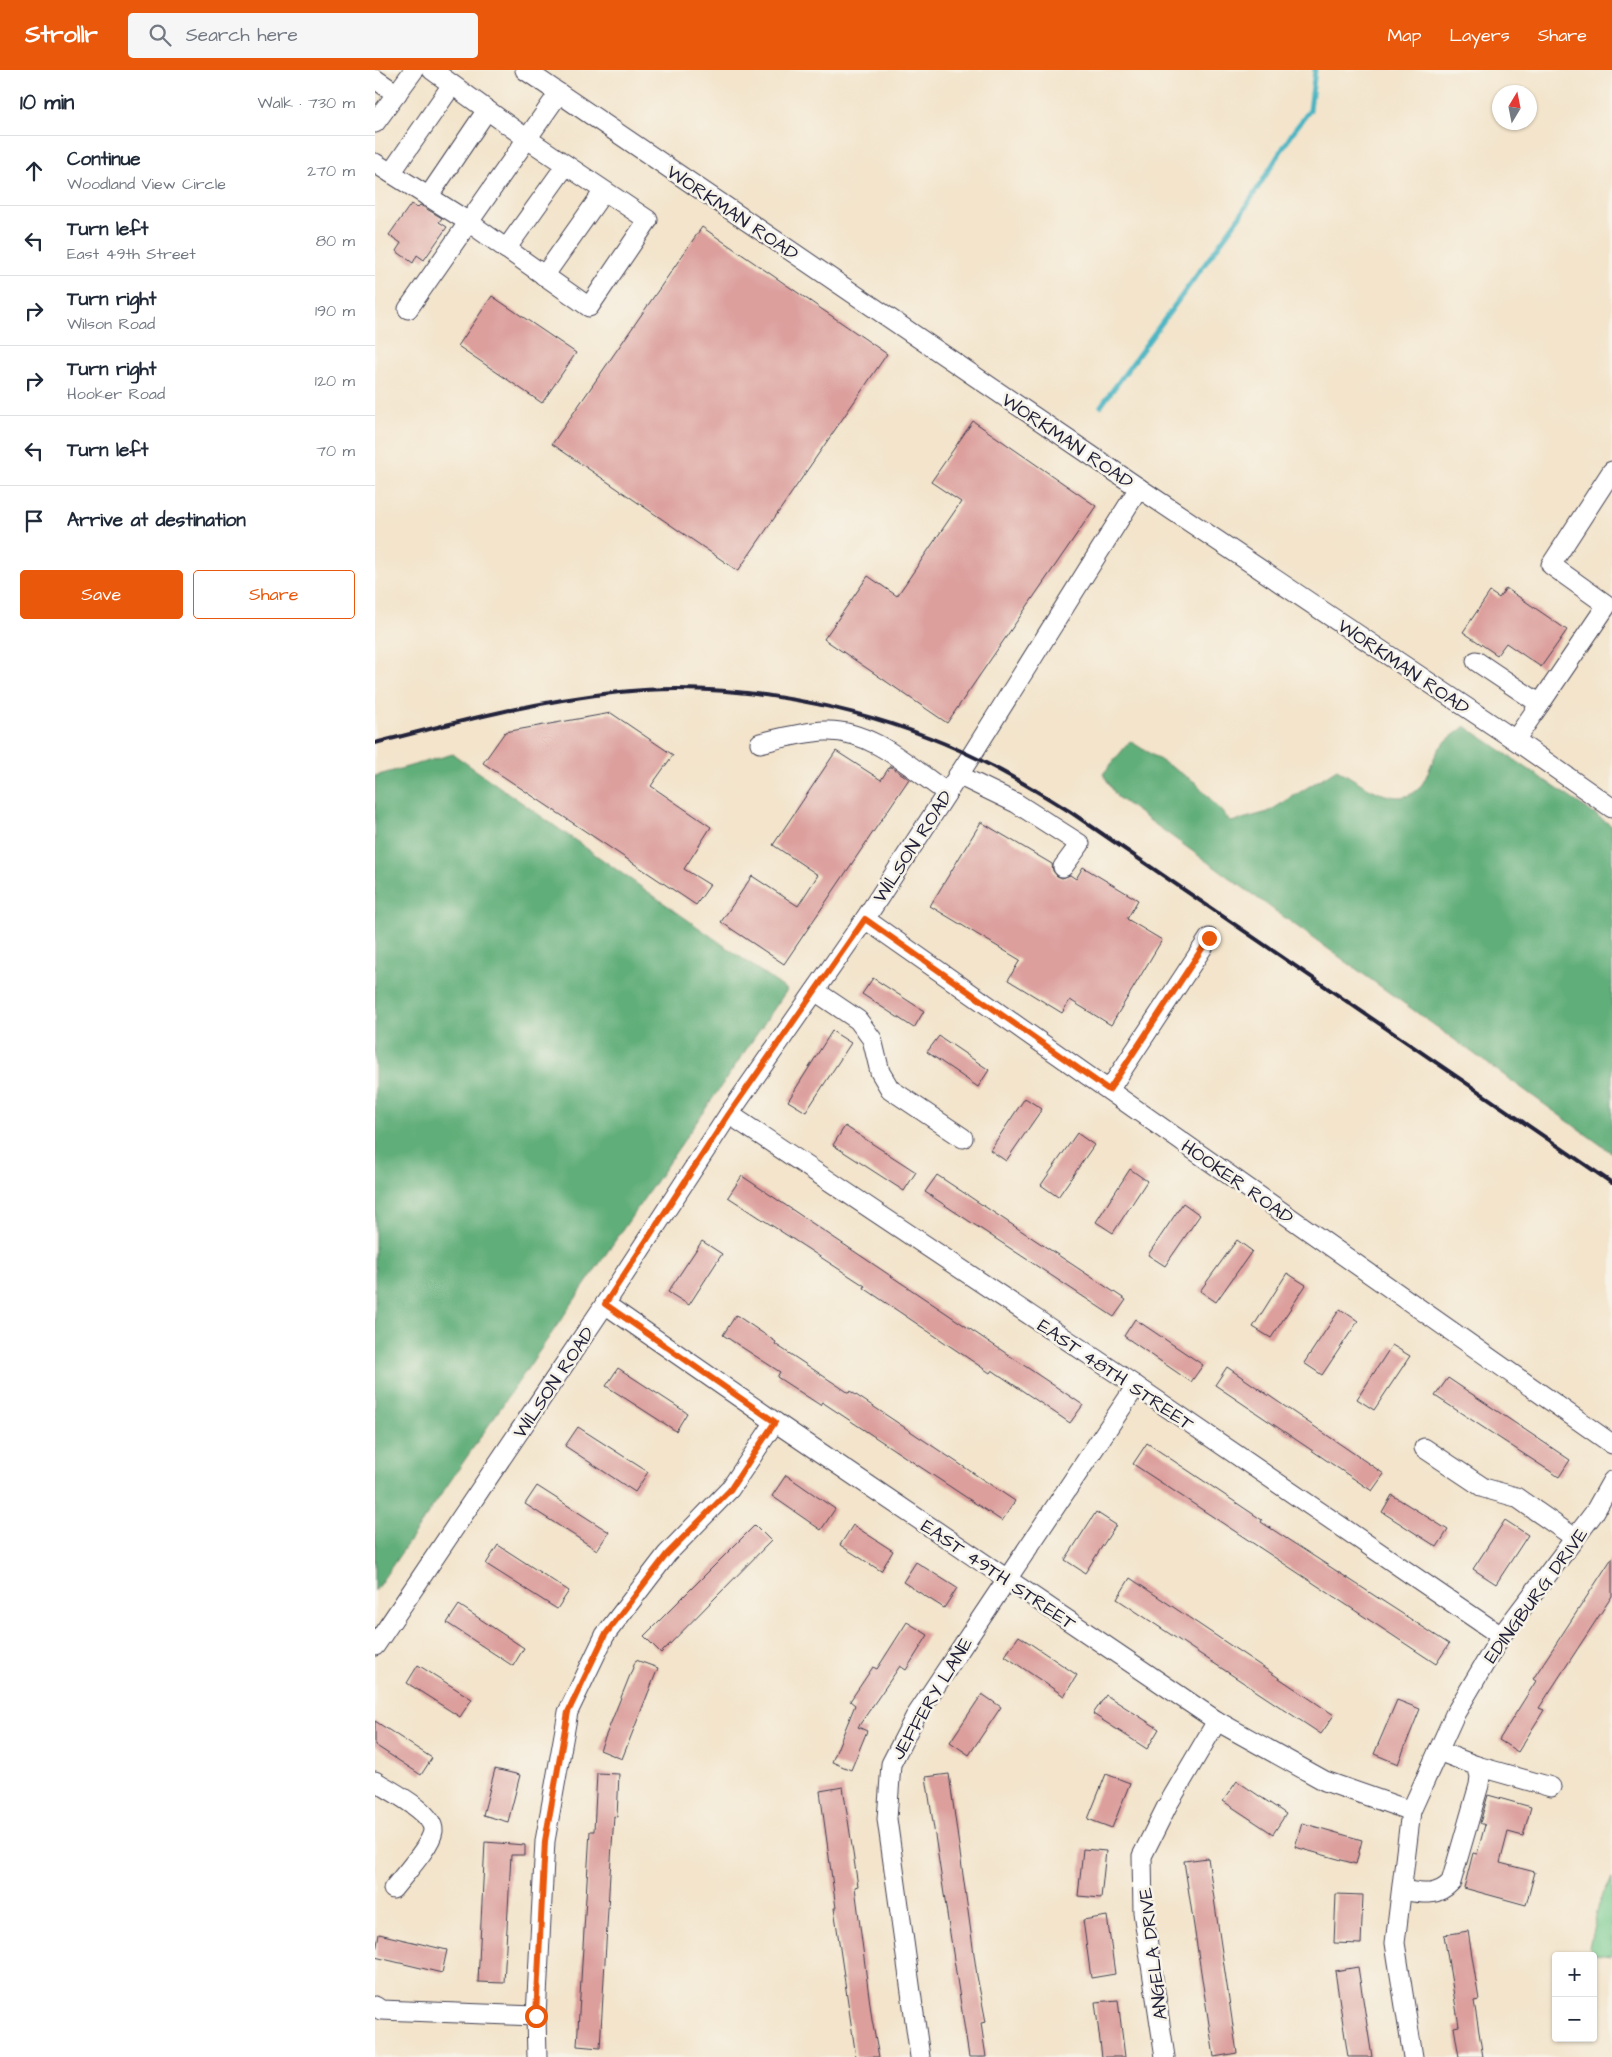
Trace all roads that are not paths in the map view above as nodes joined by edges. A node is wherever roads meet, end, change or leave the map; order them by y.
1 (414, 70) edge
2 (432, 70) edge
3 (525, 70) edge
4 (375, 79) edge
5 (452, 85) junction
6 (559, 93) junction
7 (397, 94) junction
8 (487, 110) junction
9 (375, 123) edge
10 (526, 138) junction
11 (375, 163) edge
12 (566, 165) junction
13 (391, 173) junction
14 (604, 190) junction
15 (429, 197) junction
16 (467, 221) junction
17 (506, 249) junction
18 (544, 276) junction
19 (408, 309) dead end
20 (1612, 471) edge
21 (1139, 488) junction
22 (1476, 661) dead end
23 (1540, 704) junction
24 (1515, 740) junction
25 (760, 743) dead end
26 (958, 775) junction
27 (947, 792) junction
28 (1612, 808) edge
29 (1063, 867) dead end
30 (865, 919) junction
31 (1209, 938) dead end
32 (815, 991) junction
33 (1109, 1090) junction
34 (729, 1114) junction
35 (963, 1138) dead end
36 (605, 1304) junction
37 (1135, 1386) junction
38 (775, 1422) junction
39 (1612, 1444) edge
40 (1425, 1448) dead end
41 (1612, 1482) edge
42 (1575, 1538) junction
43 (1007, 1579) junction
44 (1501, 1636) junction
45 (375, 1646) edge
46 (1217, 1720) junction
47 (1438, 1752) junction
48 (1477, 1766) junction
49 (375, 1781) edge
50 (1551, 1787) dead end
51 (1411, 1811) junction
52 (393, 1889) dead end
53 (1401, 1890) junction
54 (375, 2006) edge
55 (536, 2016) junction
56 (537, 2057) edge
57 (920, 2057) edge
58 (1165, 2057) edge
59 (1413, 2057) edge

1 - 7 street
2 - 5 street
3 - 6 street, WORKMAN ROAD
4 - 7 street
5 - 8 street
5 - 13 street
6 - 10 street
6 - 21 street, WORKMAN ROAD
7 - 9 street
8 - 10 street
8 - 15 street
10 - 12 street
10 - 16 street
11 - 13 street
12 - 14 street
12 - 17 street
13 - 15 street
14 - 18 street
14 - 18 street
15 - 16 street
16 - 17 street
16 - 19 street
17 - 18 street
20 - 23 street
21 - 24 street, WORKMAN ROAD
21 - 26 street, WILSON ROAD
22 - 23 street
23 - 24 street
24 - 28 street, WORKMAN ROAD
25 - 27 street
26 - 27 street, WILSON ROAD
26 - 29 street
27 - 30 street, WILSON ROAD
30 - 32 street, WILSON ROAD
30 - 33 street, HOOKER ROAD
31 - 33 street
32 - 34 street, WILSON ROAD
32 - 35 street
33 - 39 street, HOOKER ROAD
34 - 36 street, WILSON ROAD
34 - 37 street, EAST 48TH STREET
36 - 38 street, EAST 49TH STREET
36 - 45 street, WILSON ROAD
37 - 43 street, JEFFERY LANE
37 - 44 street, EAST 48TH STREET
38 - 43 street, EAST 49TH STREET
38 - 55 street
40 - 42 street
41 - 42 street, EDINGBURG DRIVE
42 - 44 street, EDINGBURG DRIVE
43 - 46 street, EAST 49TH STREET
43 - 57 street, JEFFERY LANE
44 - 47 street, EDINGBURG DRIVE
46 - 51 street, EAST 49TH STREET
46 - 58 street, ANGELA DRIVE
47 - 48 street
47 - 51 street, EDINGBURG DRIVE
48 - 50 street
48 - 53 street
49 - 52 street
51 - 53 street, EDINGBURG DRIVE
53 - 59 street, EDINGBURG DRIVE
54 - 55 street
55 - 56 street

